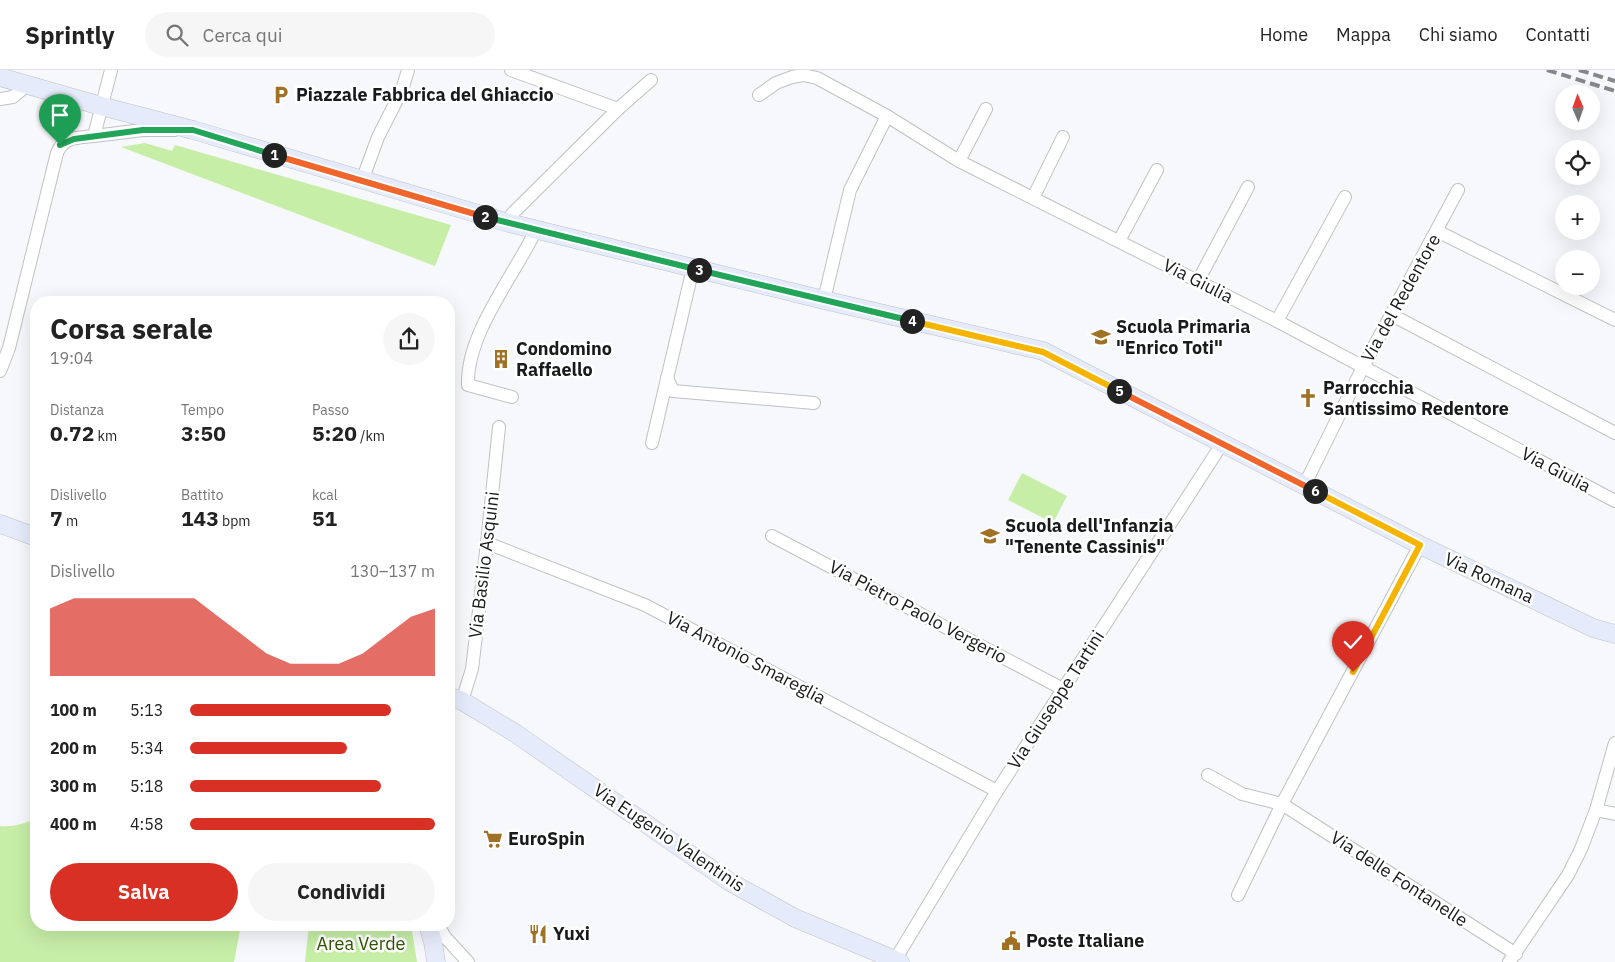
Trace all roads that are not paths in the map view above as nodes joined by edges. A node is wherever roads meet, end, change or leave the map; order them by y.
1 (111, 70) edge
2 (408, 70) edge
3 (511, 70) edge
4 (0, 77) edge
5 (651, 80) dead end
6 (26, 86) junction
7 (759, 95) dead end
8 (0, 99) edge
9 (101, 106) junction
10 (618, 109) junction
11 (986, 109) dead end
12 (887, 116) junction
13 (193, 130) junction
14 (94, 136) junction
15 (1064, 137) dead end
16 (959, 161) junction
17 (1157, 170) dead end
18 (362, 181) junction
19 (1248, 187) dead end
20 (1458, 190) dead end
21 (1344, 197) dead end
22 (1034, 198) junction
23 (509, 223) junction
24 (536, 230) junction
25 (1437, 231) junction
26 (1119, 241) junction
27 (693, 268) junction
28 (1198, 281) junction
29 (824, 300) junction
30 (1392, 315) junction
31 (1615, 320) edge
32 (1277, 321) junction
33 (1363, 367) junction
34 (0, 371) edge
35 (667, 378) junction
36 (512, 397) dead end
37 (814, 403) dead end
38 (498, 427) dead end
39 (1615, 433) edge
40 (652, 443) dead end
41 (1222, 444) junction
42 (1304, 486) junction
43 (1615, 502) edge
44 (0, 524) edge
45 (30, 535) edge
46 (772, 536) dead end
47 (487, 543) junction
48 (1420, 545) junction
49 (1615, 634) edge
50 (1063, 689) junction
51 (455, 698) edge
52 (1615, 743) edge
53 (1208, 774) dead end
54 (997, 792) junction
55 (1282, 804) junction
56 (1596, 810) junction
57 (1615, 814) edge
58 (1238, 895) dead end
59 (430, 931) edge
60 (442, 931) edge
61 (1512, 958) edge
62 (898, 961) edge
63 (436, 962) edge
64 (468, 962) edge

1 - 9 street
2 - 18 street
3 - 10 street
4 - 6 street, Via Romana
5 - 10 street
6 - 8 street
6 - 9 street, Via Romana
7 - 12 street, Via Giulia
9 - 13 street, Via Romana
9 - 14 street
10 - 23 street
11 - 16 street
12 - 16 street, Via Giulia
12 - 29 street
13 - 14 street
13 - 18 street, Via Romana
14 - 34 street
15 - 22 street
16 - 22 street, Via Giulia
17 - 26 street
18 - 23 street, Via Romana
19 - 28 street
20 - 25 street, Via del Redentore
21 - 32 street
22 - 26 street, Via Giulia
23 - 24 street, Via Romana
24 - 27 street, Via Romana
24 - 36 street
25 - 30 street, Via del Redentore
25 - 31 street
26 - 28 street, Via Giulia
27 - 29 street, Via Romana
27 - 35 street
28 - 32 street, Via Giulia
29 - 41 street, Via Romana
30 - 33 street, Via del Redentore
30 - 39 street
32 - 33 street, Via Giulia
33 - 42 street, Via del Redentore
33 - 43 street, Via Giulia
35 - 37 street
35 - 40 street
38 - 47 street, Via Basilio Asquini
41 - 42 street, Via Romana
41 - 50 street, Via Giuseppe Tartini
42 - 48 street, Via Romana
44 - 45 street
46 - 50 street, Via Pietro Paolo Vergerio
47 - 51 street, Via Basilio Asquini
47 - 54 street, Via Antonio Smareglia
48 - 49 street, Via Romana
48 - 55 street
50 - 54 street, Via Giuseppe Tartini
51 - 62 street, Via Eugenio Valentinis
52 - 56 street
53 - 55 street, Via delle Fontanelle
54 - 62 street, Via Giuseppe Tartini
55 - 58 street
55 - 61 street, Via delle Fontanelle
56 - 57 street
56 - 61 street
59 - 63 street
60 - 64 street

